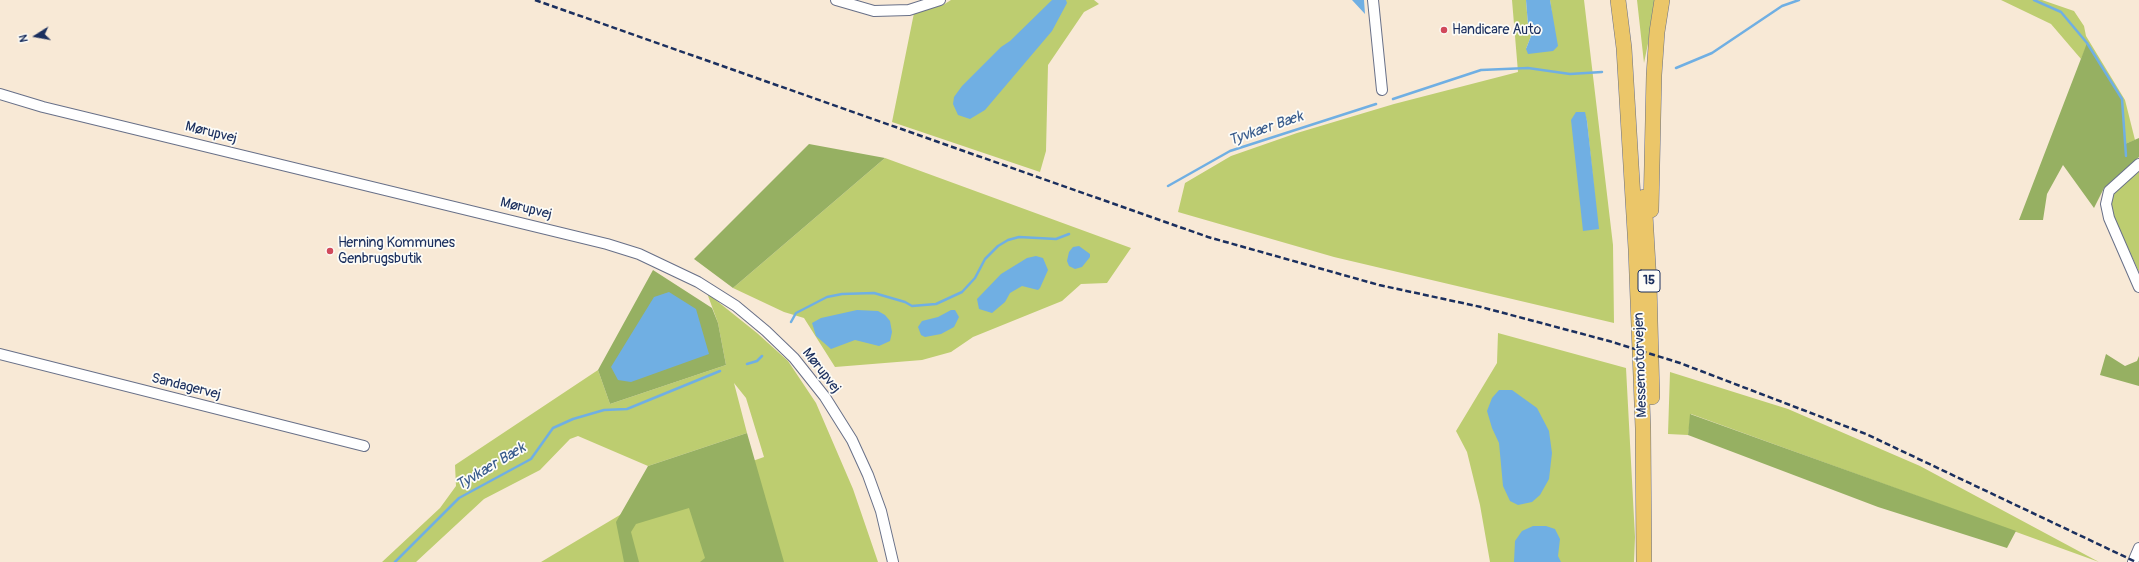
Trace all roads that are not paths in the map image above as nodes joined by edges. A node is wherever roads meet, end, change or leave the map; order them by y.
1 (836, 0) edge
2 (940, 0) edge
3 (1374, 0) edge
4 (1608, 0) edge
5 (1618, 0) edge
6 (1628, 0) edge
7 (1662, 0) edge
8 (1382, 90) dead end
9 (0, 94) edge
10 (2139, 164) edge
11 (1636, 249) junction
12 (1649, 283) junction
13 (2139, 287) edge
14 (0, 354) edge
15 (364, 446) dead end
16 (2139, 548) edge
17 (893, 562) edge
18 (1644, 562) edge
19 (1652, 562) edge
20 (2133, 562) edge

1 - 2 street
3 - 8 street
4 - 11 highway
5 - 11 highway, Messemotorvejen / 15
6 - 12 highway, Messemotorvejen / 15
7 - 12 highway
9 - 17 street, Mørupvej
10 - 13 street
11 - 18 highway, Messemotorvejen / 15
12 - 19 highway, Messemotorvejen / 15
14 - 15 street, Sandagervej
16 - 20 street

